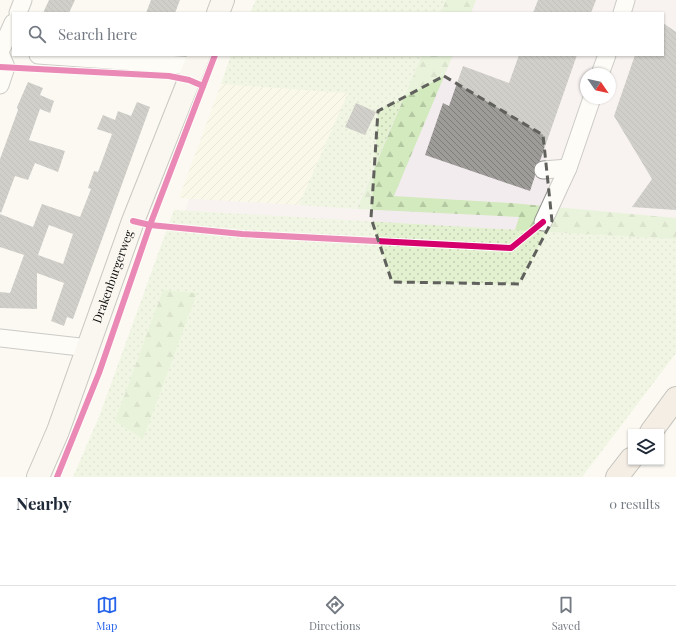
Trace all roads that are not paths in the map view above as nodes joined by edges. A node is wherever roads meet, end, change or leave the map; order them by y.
1 (24, 0) edge
2 (223, 0) edge
3 (626, 0) edge
4 (18, 12) edge
5 (218, 12) edge
6 (622, 12) edge
7 (12, 25) edge
8 (0, 53) edge
9 (12, 53) edge
10 (70, 56) edge
11 (607, 56) edge
12 (197, 60) edge
13 (602, 68) edge
14 (0, 85) edge
15 (590, 104) edge
16 (568, 168) junction
17 (543, 170) dead end
18 (543, 222) dead end
19 (0, 338) edge
20 (89, 348) junction
21 (676, 398) edge
22 (653, 429) edge
23 (628, 462) edge
24 (38, 477) edge
25 (617, 477) edge

1 - 4 street
2 - 5 main road
3 - 6 street
7 - 8 street
8 - 9 street
8 - 14 street
10 - 12 street
11 - 13 street
12 - 20 main road, Drakenburgerweg
15 - 16 street
16 - 17 street
16 - 18 street
19 - 20 street
20 - 24 main road, Drakenburgerweg
21 - 22 highway
23 - 25 highway

